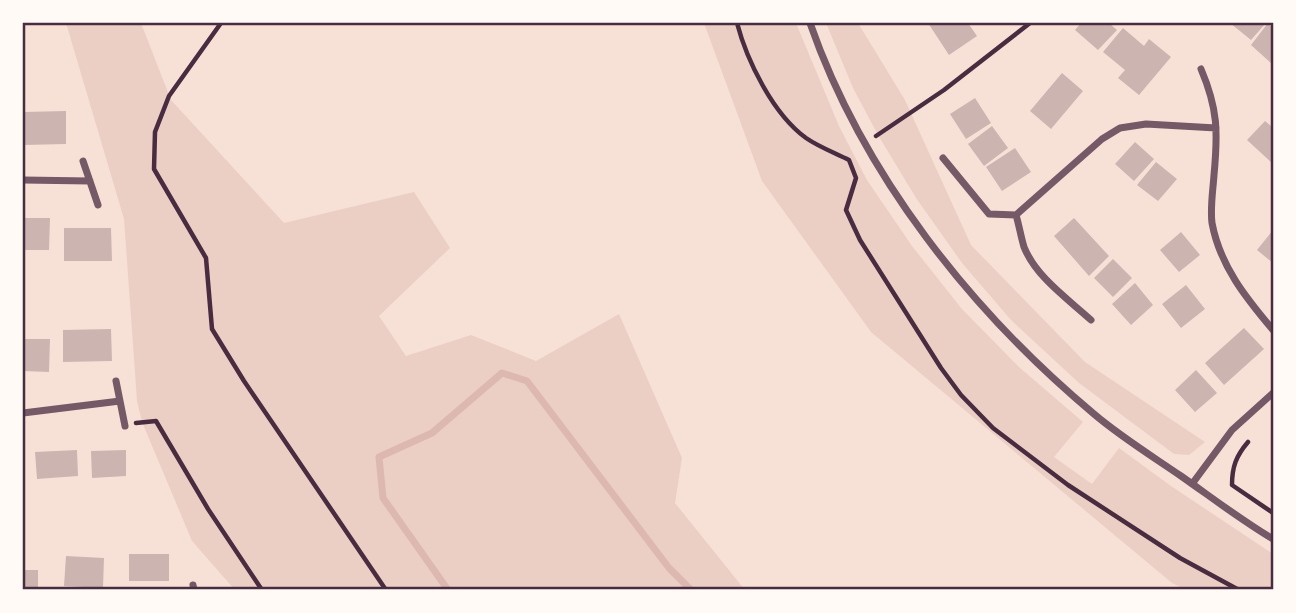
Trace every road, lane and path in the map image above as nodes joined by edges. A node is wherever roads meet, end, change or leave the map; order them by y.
1 (221, 23) edge
2 (737, 23) edge
3 (810, 23) edge
4 (1030, 23) edge
5 (1201, 69) dead end
6 (1216, 128) junction
7 (865, 143) junction
8 (943, 158) dead end
9 (83, 162) dead end
10 (23, 180) edge
11 (90, 181) junction
12 (98, 205) dead end
13 (1016, 215) junction
14 (1091, 320) dead end
15 (1273, 330) edge
16 (116, 381) dead end
17 (1273, 393) edge
18 (120, 401) junction
19 (23, 413) edge
20 (125, 426) joint
21 (1248, 442) dead end
22 (1192, 484) junction
23 (1273, 513) edge
24 (1273, 539) edge
25 (262, 590) edge
26 (386, 590) edge
27 (1239, 590) edge

1 - 26 path
2 - 27 path
3 - 7 street
4 - 7 path
5 - 6 street
6 - 13 street
6 - 15 street
7 - 22 street
8 - 13 street
9 - 11 street
10 - 11 street
11 - 12 street
13 - 14 street
16 - 18 street
17 - 22 street
18 - 19 street
18 - 20 street
20 - 25 path
21 - 23 path
22 - 24 street

